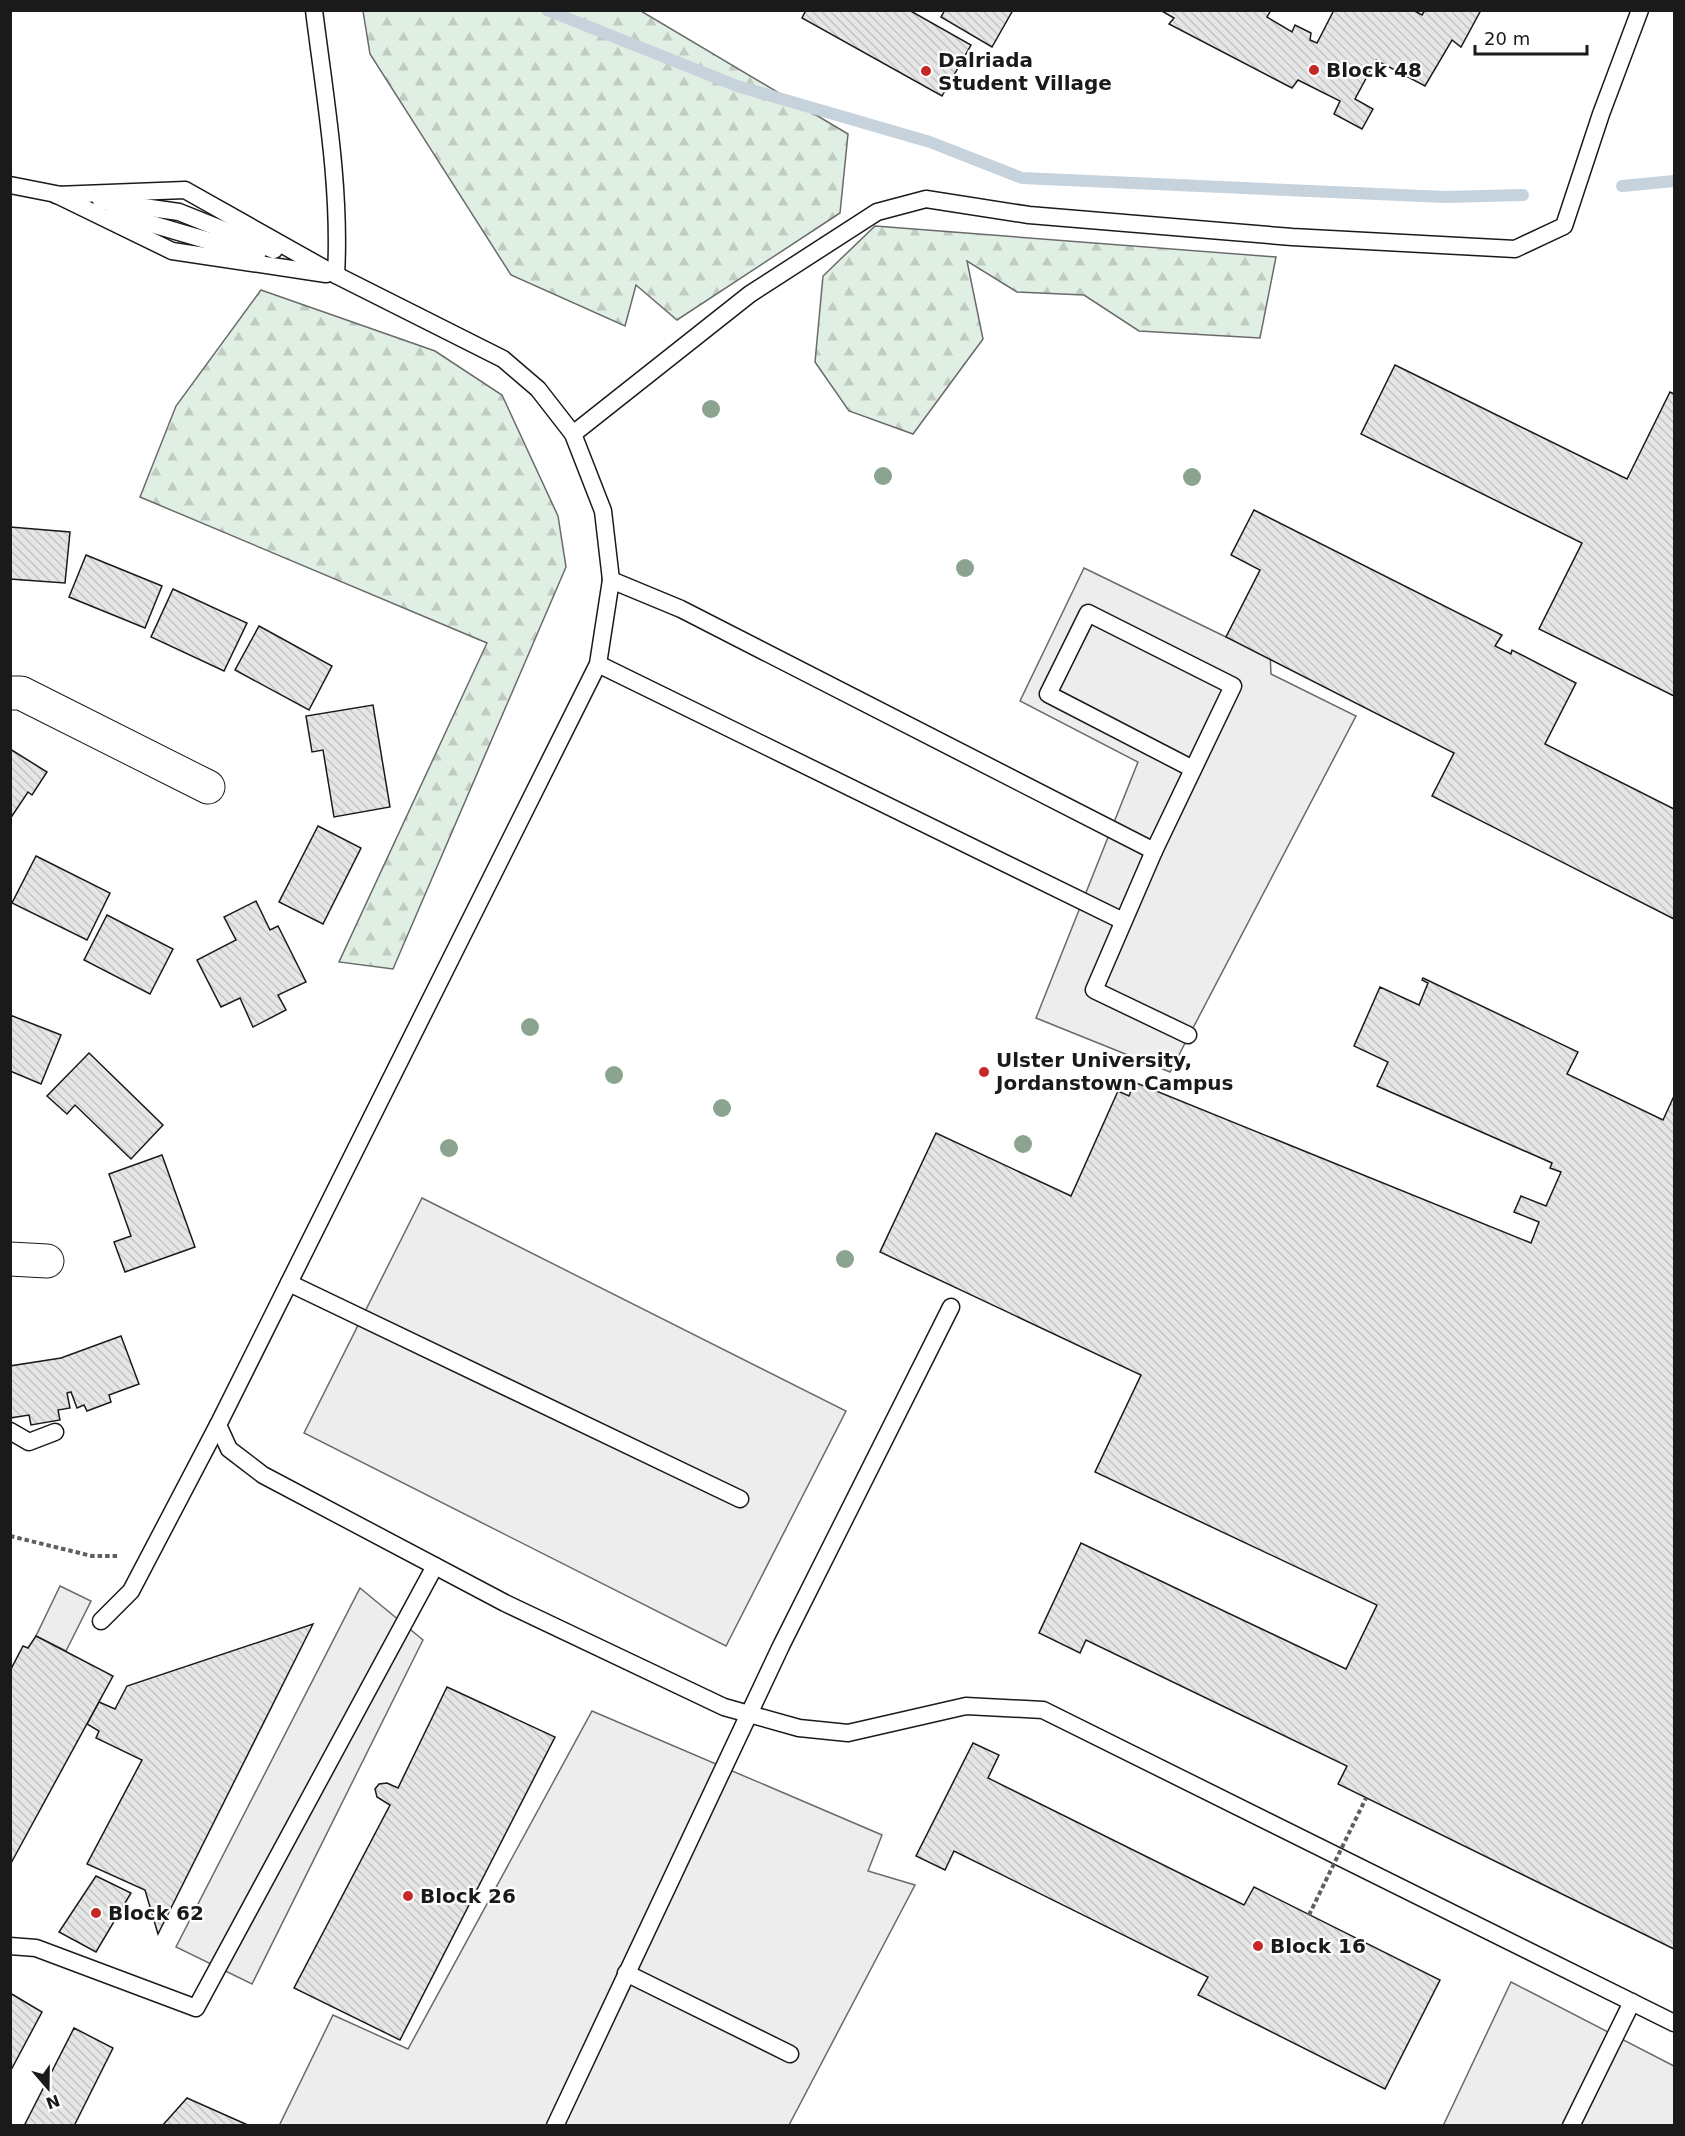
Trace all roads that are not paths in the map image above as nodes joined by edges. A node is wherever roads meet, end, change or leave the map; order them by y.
1 (314, 10) edge
2 (1640, 10) edge
3 (10, 185) edge
4 (56, 195) junction
5 (336, 275) junction
6 (573, 434) junction
7 (611, 580) junction
8 (598, 664) junction
9 (10, 693) edge
10 (1193, 769) junction
11 (208, 787) dead end
12 (1154, 851) junction
13 (1123, 921) junction
14 (1188, 1035) dead end
15 (10, 1259) edge
16 (47, 1261) dead end
17 (289, 1283) junction
18 (951, 1307) dead end
19 (218, 1425) junction
20 (10, 1431) edge
21 (55, 1432) dead end
22 (740, 1499) dead end
23 (435, 1566) junction
24 (102, 1621) dead end
25 (751, 1715) junction
26 (10, 1946) edge
27 (627, 1973) junction
28 (1632, 2002) junction
29 (1674, 2023) edge
30 (790, 2054) dead end
31 (555, 2126) edge
32 (1571, 2126) edge

1 - 5 lane
2 - 6 lane
3 - 4 lane
4 - 5 lane
4 - 5 lane
4 - 5 lane
5 - 6 lane
6 - 7 lane
7 - 8 lane
7 - 12 lane
8 - 13 lane
8 - 17 lane
9 - 11 street
10 - 10 lane
10 - 12 lane
12 - 13 lane
13 - 14 lane
15 - 16 street
17 - 19 lane
17 - 22 lane
18 - 25 lane
19 - 23 lane
19 - 24 lane
20 - 21 lane
23 - 25 lane
23 - 26 lane
25 - 27 lane
25 - 28 lane
27 - 30 lane
27 - 31 lane
28 - 29 lane
28 - 32 lane

